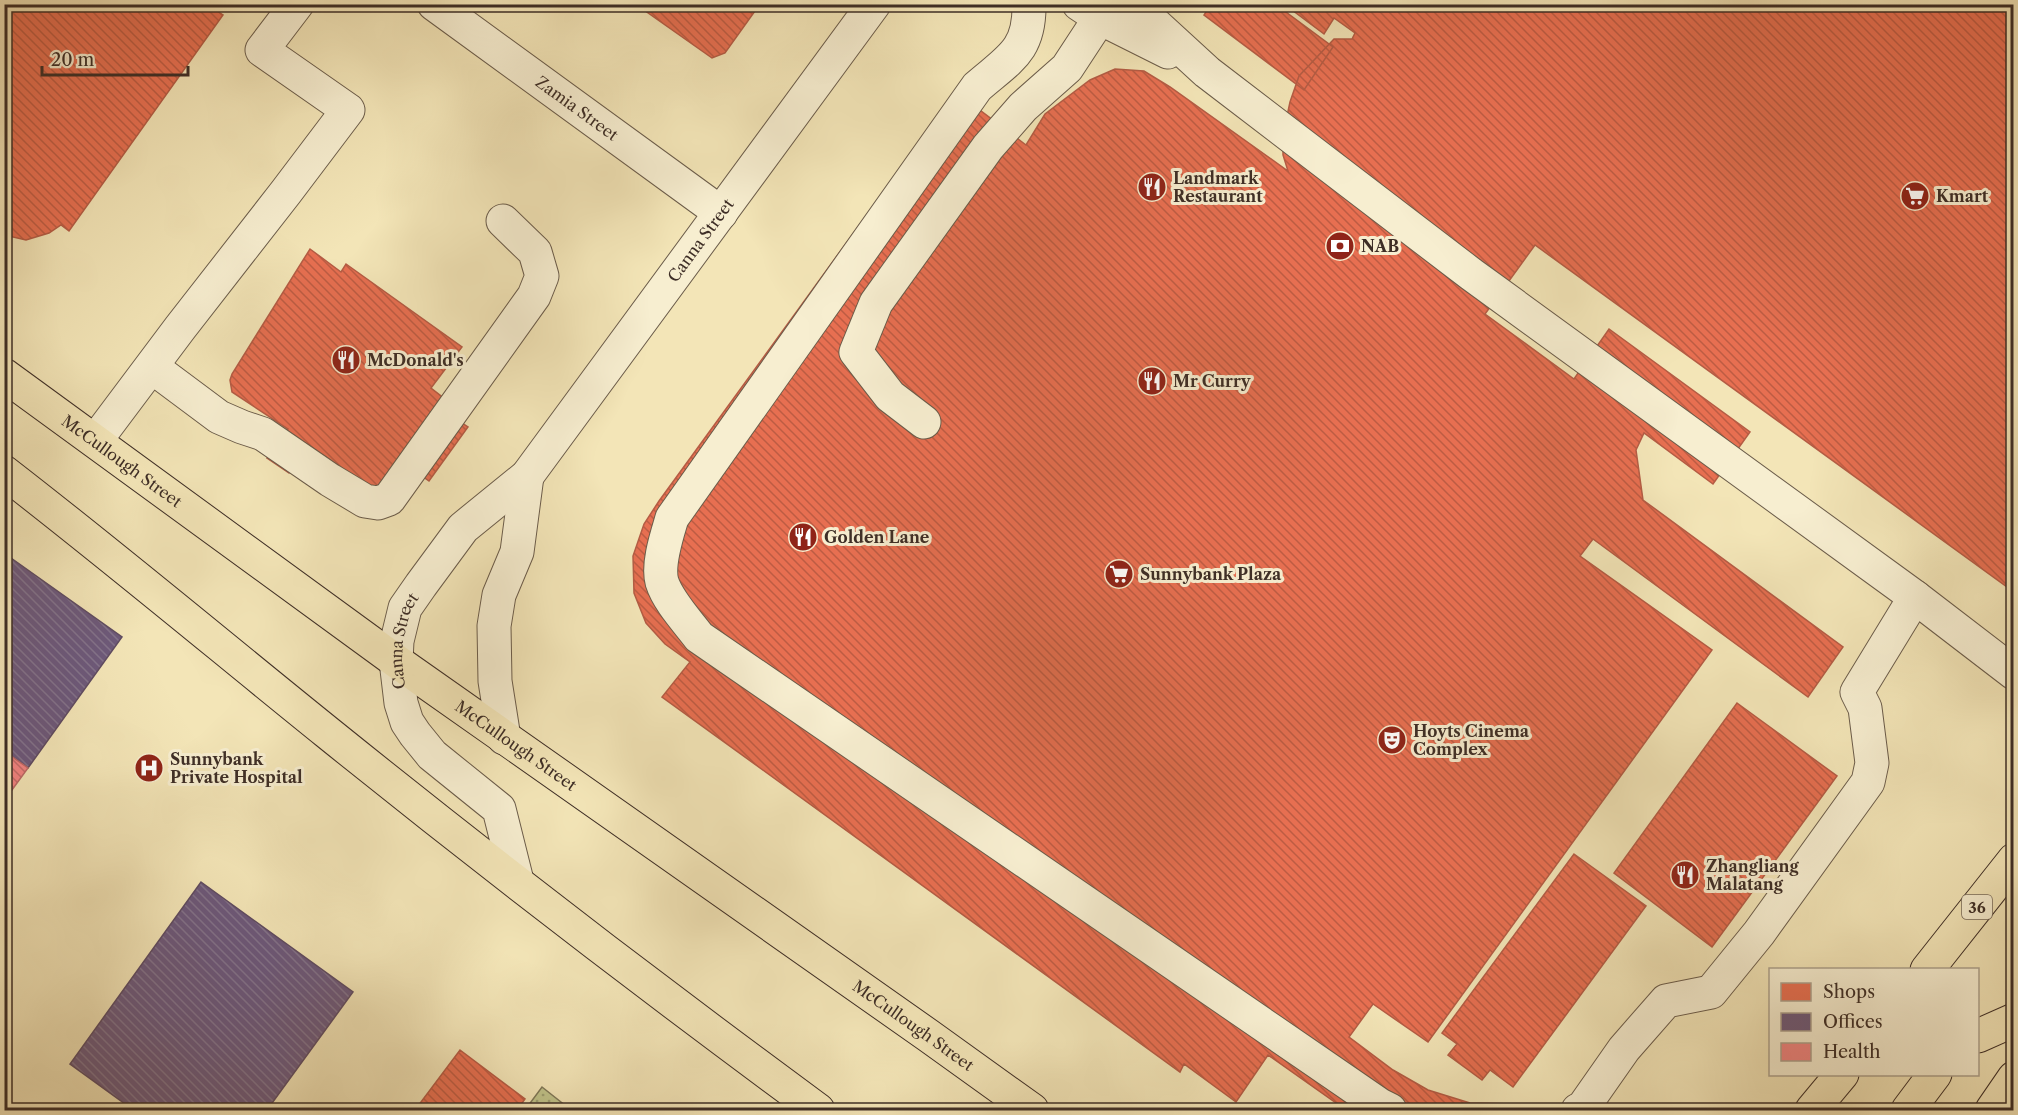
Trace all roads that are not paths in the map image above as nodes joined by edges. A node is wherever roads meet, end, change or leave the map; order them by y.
1 (297, 4) edge
2 (434, 4) edge
3 (874, 4) edge
4 (1029, 4) edge
5 (1133, 4) edge
6 (1096, 9) edge
7 (1021, 48) junction
8 (1208, 72) junction
9 (1023, 107) junction
10 (721, 213) junction
11 (503, 221) dead end
12 (152, 367) junction
13 (4, 375) edge
14 (924, 422) dead end
15 (96, 440) junction
16 (4, 472) edge
17 (527, 476) junction
18 (1915, 597) junction
19 (396, 661) junction
20 (2013, 673) edge
21 (504, 738) junction
22 (2013, 860) edge
23 (517, 881) junction
24 (1928, 968) edge
25 (2013, 1020) edge
26 (1979, 1035) edge
27 (1840, 1076) edge
28 (1934, 1076) edge
29 (2013, 1078) edge
30 (818, 1110) edge
31 (1032, 1110) edge
32 (1390, 1110) edge
33 (1578, 1110) edge
34 (1812, 1110) edge
35 (1908, 1110) edge
36 (1992, 1110) edge

1 - 12 street
2 - 10 street, Zamia Street
3 - 10 street, Canna Street
4 - 7 street
5 - 8 street
6 - 8 street
6 - 9 street
7 - 9 street
7 - 32 street
8 - 18 street
9 - 14 street
10 - 17 street, Canna Street
11 - 12 street
12 - 15 street
13 - 15 main road, McCullough Street
15 - 19 main road, McCullough Street
16 - 23 main road
17 - 19 street, Canna Street
17 - 21 street, Canna Street
18 - 20 street
18 - 33 street
19 - 21 main road, McCullough Street
19 - 23 street, Canna Street
21 - 31 main road, McCullough Street
22 - 24 main road, 36
23 - 30 main road
25 - 26 main road
27 - 34 main road
28 - 35 main road
29 - 36 main road

